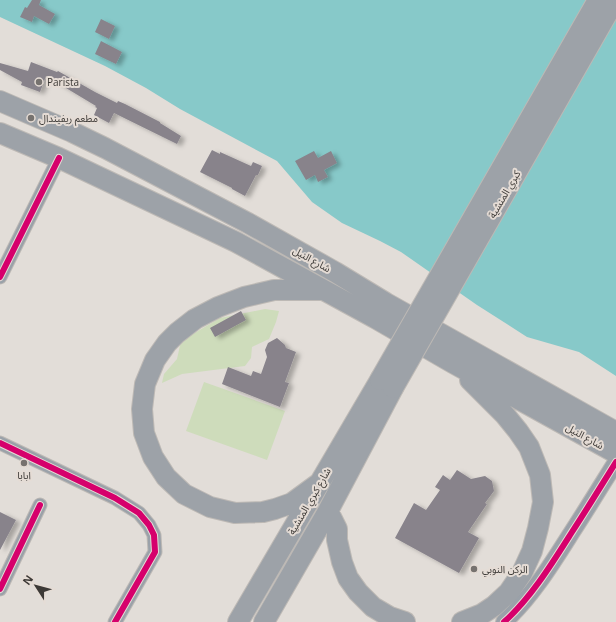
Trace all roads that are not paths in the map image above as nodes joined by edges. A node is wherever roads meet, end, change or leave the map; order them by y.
1 (598, 0) edge
2 (615, 0) edge
3 (0, 101) edge
4 (0, 133) edge
5 (60, 158) junction
6 (0, 277) edge
7 (324, 290) junction
8 (453, 363) junction
9 (386, 384) junction
10 (616, 432) edge
11 (0, 443) edge
12 (616, 453) edge
13 (616, 462) edge
14 (318, 484) junction
15 (40, 505) dead end
16 (328, 511) junction
17 (0, 589) edge
18 (115, 622) edge
19 (238, 622) edge
20 (264, 622) edge
21 (405, 622) edge
22 (462, 622) edge
23 (504, 622) edge

1 - 9 main road, كبري المنشية, bridge
2 - 9 main road, كبري المنشية, bridge
3 - 10 main road, شارع النيل
4 - 5 main road, شارع النيل
5 - 6 street
5 - 7 main road, شارع النيل
7 - 8 main road, شارع النيل
7 - 14 main road
8 - 12 main road, شارع النيل
8 - 22 main road
9 - 14 main road, شارع كبري المنشية
9 - 16 main road, شارع كبري المنشية
11 - 18 street
13 - 23 street
14 - 19 main road, شارع كبري المنشية
15 - 17 street
16 - 20 main road, شارع كبري المنشية
16 - 21 main road

